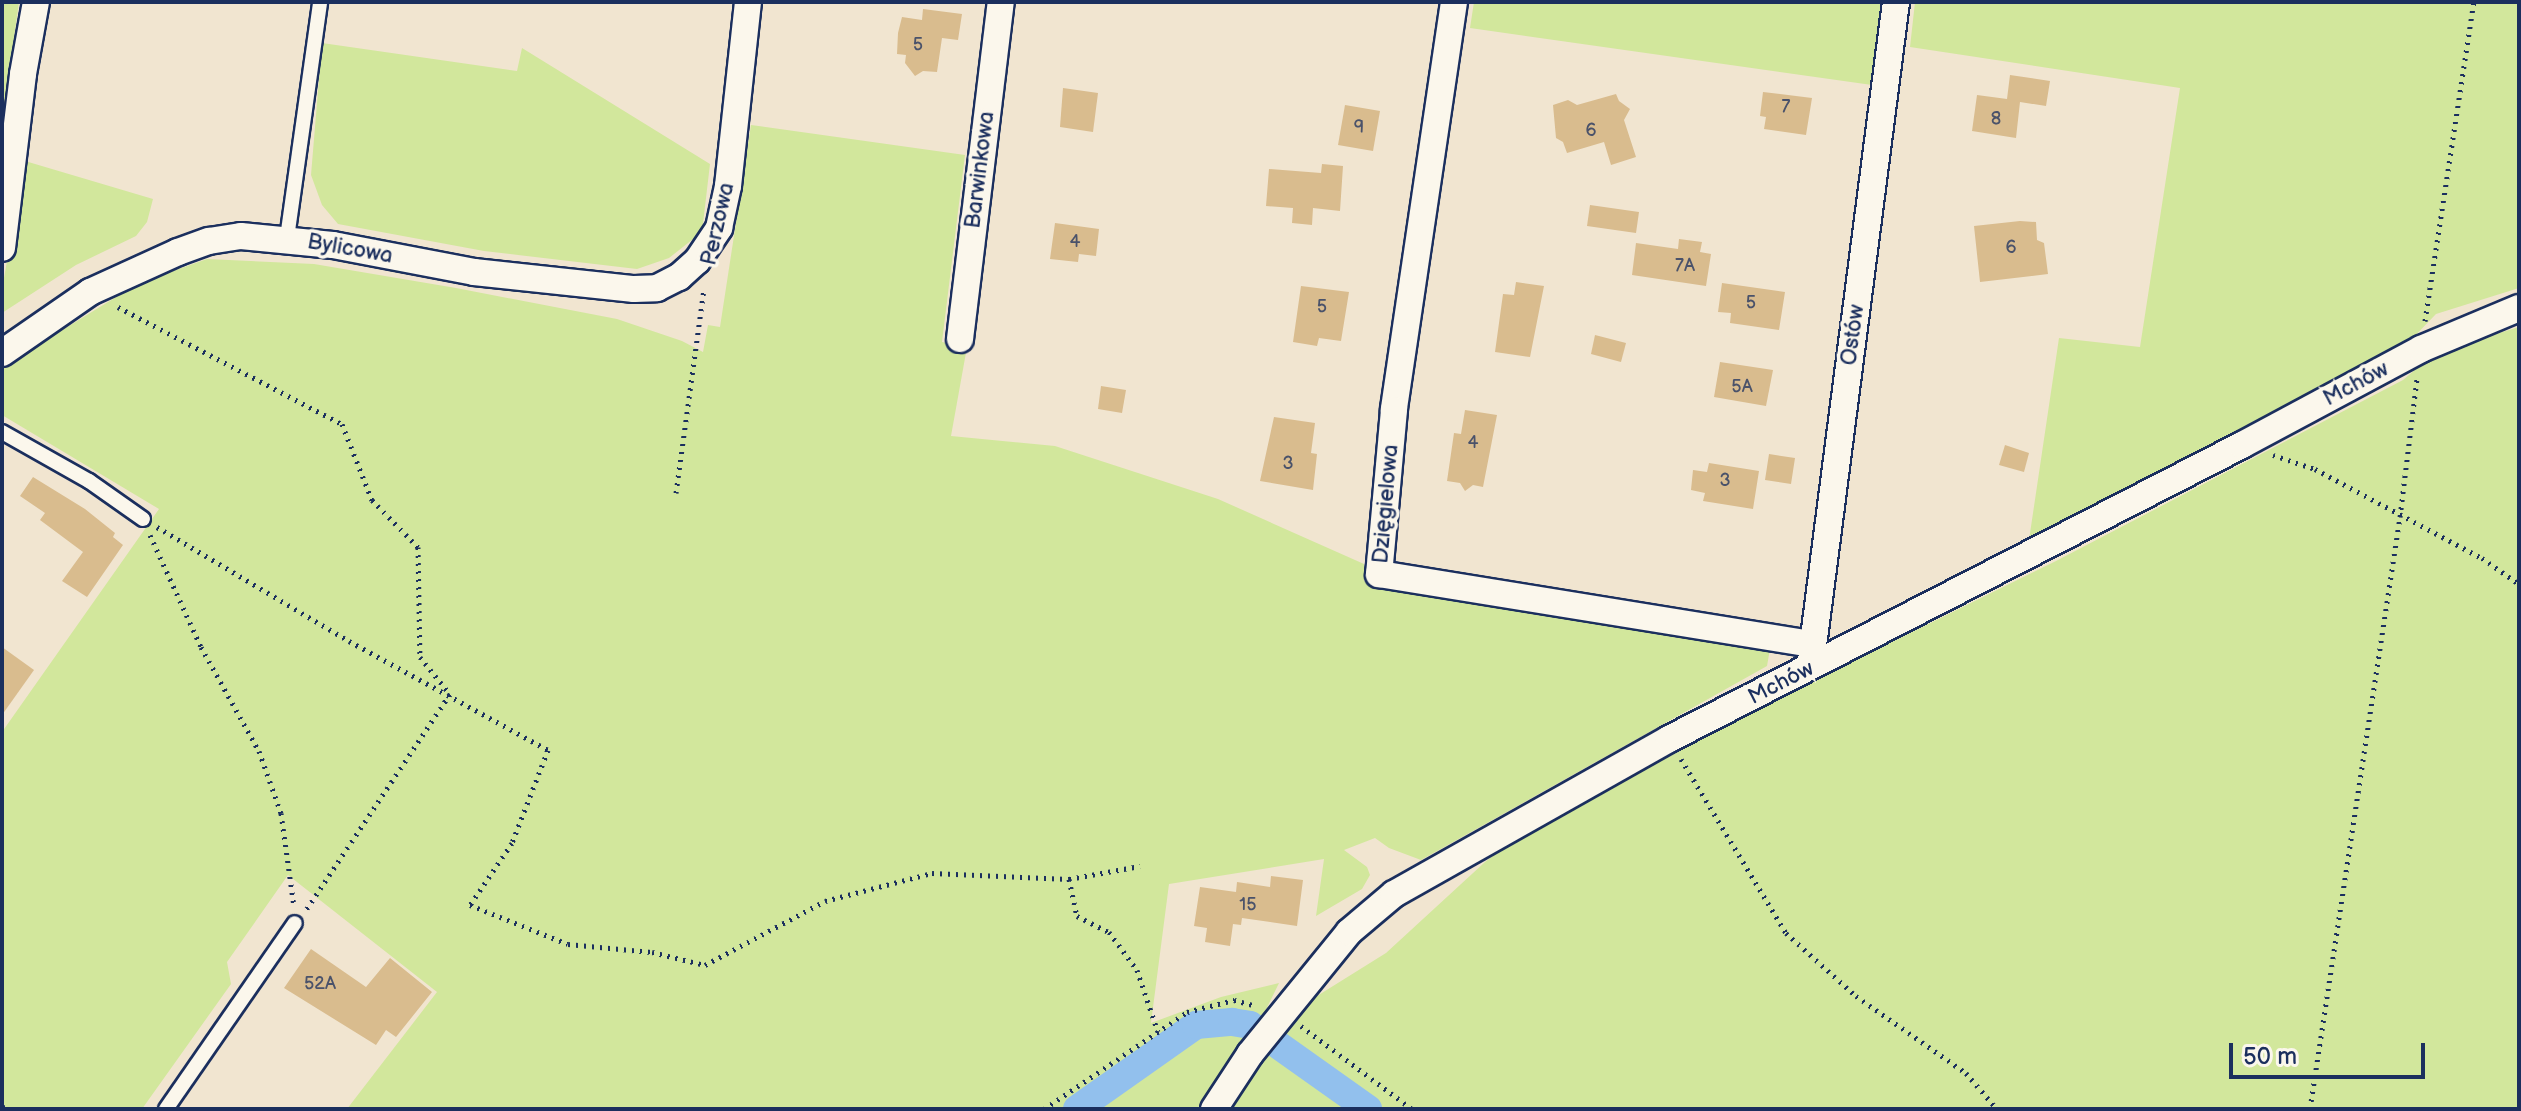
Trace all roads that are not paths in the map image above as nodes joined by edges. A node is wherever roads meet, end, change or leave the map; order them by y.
1 (36, 2) edge
2 (320, 2) edge
3 (748, 2) edge
4 (1001, 2) edge
5 (1454, 2) edge
6 (1896, 2) edge
7 (287, 238) junction
8 (710, 245) joint
9 (2, 248) edge
10 (2519, 308) edge
11 (960, 339) dead end
12 (2, 353) edge
13 (2, 432) edge
14 (143, 519) road end
15 (1811, 656) junction
16 (295, 923) road end
17 (166, 1109) edge
18 (1214, 1109) edge

1 - 9 street
2 - 7 lane
3 - 8 street, Perzowa
4 - 11 street, Barwinkowa
5 - 15 street, Dzięgielowa
6 - 15 street, Ostów
7 - 8 street, Bylicowa
7 - 12 street, Bylicowa
10 - 15 street, Mchów
13 - 14 lane
15 - 18 street, Mchów
16 - 17 lane

